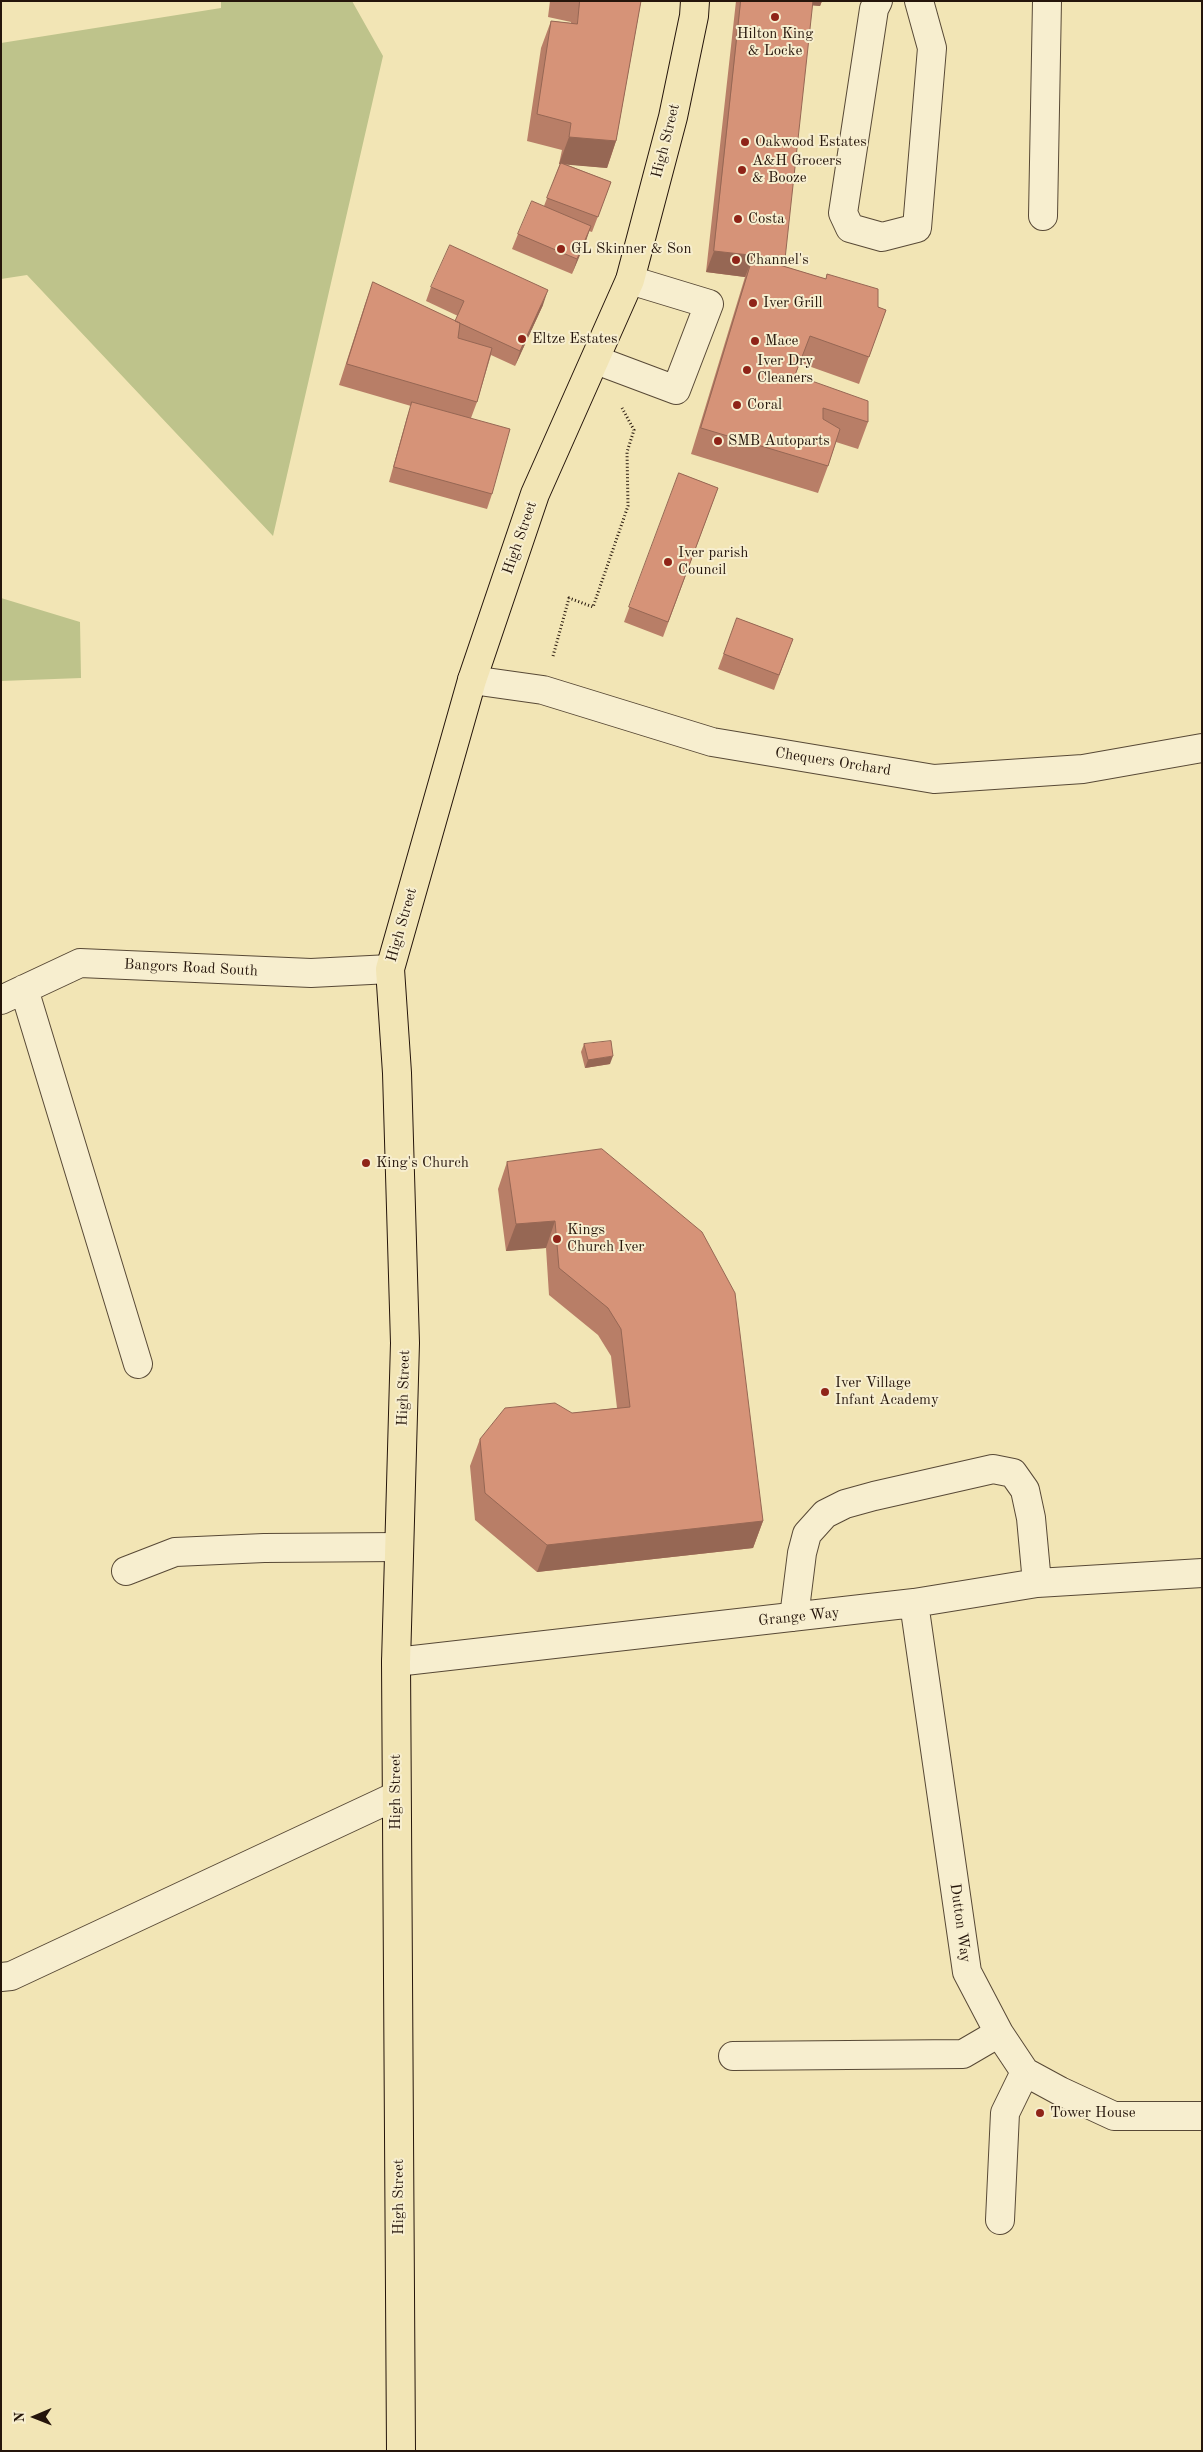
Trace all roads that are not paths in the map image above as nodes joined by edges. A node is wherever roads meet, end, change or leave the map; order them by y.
1 (695, 1) edge
2 (878, 1) edge
3 (919, 1) edge
4 (1047, 1) edge
5 (1043, 216) dead end
6 (630, 280) junction
7 (596, 360) junction
8 (472, 680) junction
9 (1202, 748) edge
10 (390, 969) junction
11 (13, 994) edge
12 (138, 1364) dead end
13 (399, 1547) junction
14 (126, 1571) dead end
15 (1202, 1573) edge
16 (1037, 1583) junction
17 (914, 1604) junction
18 (794, 1617) junction
19 (396, 1662) junction
20 (396, 1796) junction
21 (6, 1977) edge
22 (999, 2033) junction
23 (733, 2056) dead end
24 (1025, 2072) junction
25 (1202, 2116) edge
26 (1000, 2220) dead end
27 (401, 2451) edge

1 - 6 main road, High Street
2 - 3 street
4 - 5 street
6 - 7 main road, High Street
6 - 7 street
7 - 8 main road, High Street
8 - 9 street, Chequers Orchard
8 - 10 main road, High Street
10 - 11 street, Bangors Road South
10 - 13 main road, High Street
11 - 12 street
13 - 14 street
13 - 19 main road, High Street
15 - 16 street, Grange Way
16 - 17 street, Grange Way
16 - 18 street
17 - 18 street, Grange Way
17 - 22 street, Dutton Way
18 - 19 street, Grange Way
19 - 20 main road, High Street
20 - 21 street
20 - 27 main road, High Street
22 - 23 street
22 - 24 street, Dutton Way
24 - 25 street, Dutton Way
24 - 26 street

